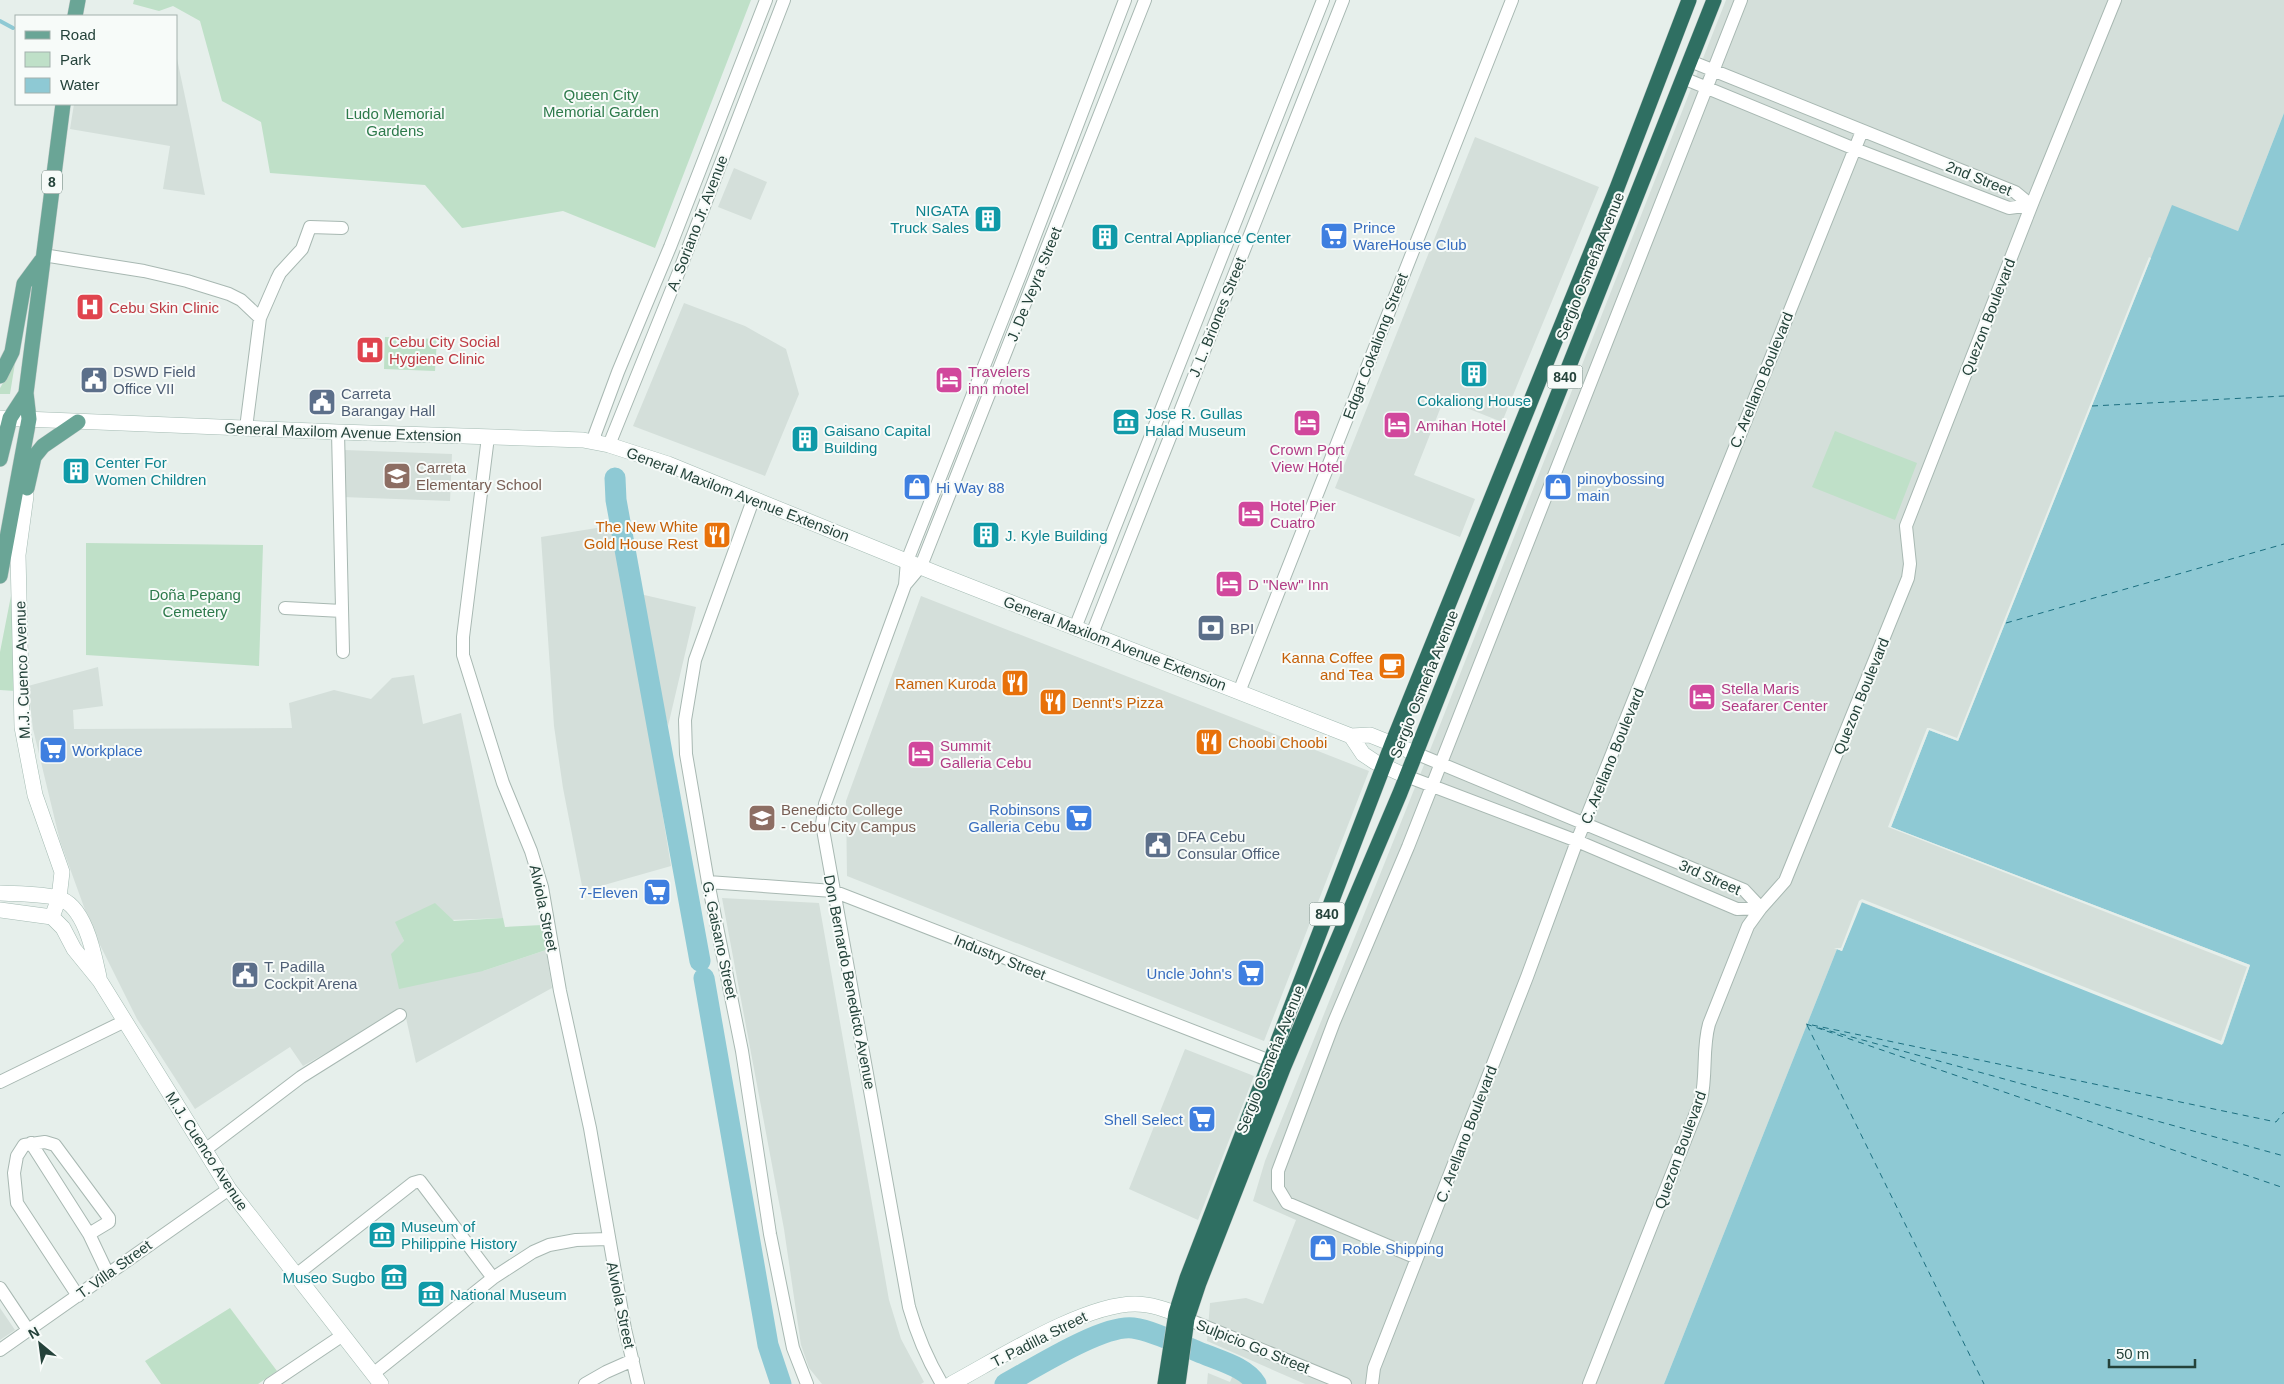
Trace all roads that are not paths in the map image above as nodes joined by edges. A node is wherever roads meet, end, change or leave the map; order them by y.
1 (78, 0) edge
2 (766, 0) edge
3 (784, 0) edge
4 (1125, 0) edge
5 (1145, 0) edge
6 (1323, 0) edge
7 (1343, 0) edge
8 (1512, 0) edge
9 (1688, 0) edge
10 (1714, 0) edge
11 (1742, 0) edge
12 (2115, 0) edge
13 (75, 15) edge
14 (1690, 60) junction
15 (1713, 69) junction
16 (1683, 78) junction
17 (1706, 88) junction
18 (63, 105) edge
19 (1862, 131) junction
20 (1855, 149) junction
21 (2031, 205) junction
22 (342, 228) dead end
23 (1230, 234) junction
24 (1247, 241) junction
25 (43, 257) junction
26 (1020, 275) junction
27 (1035, 282) junction
28 (260, 318) junction
29 (0, 376) edge
30 (1169, 387) junction
31 (1186, 393) junction
32 (25, 395) junction
33 (5, 418) edge
34 (29, 419) junction
35 (78, 422) junction
36 (246, 428) junction
37 (338, 432) junction
38 (488, 437) junction
39 (602, 443) junction
40 (0, 459) edge
41 (26, 496) junction
42 (753, 500) junction
43 (13, 512) junction
44 (907, 561) junction
45 (921, 566) junction
46 (0, 576) edge
47 (905, 584) junction
48 (285, 608) dead end
49 (342, 611) junction
50 (1075, 628) junction
51 (1092, 634) junction
52 (343, 652) dead end
53 (1239, 692) junction
54 (1351, 736) junction
55 (1392, 744) junction
56 (1415, 754) junction
57 (1441, 765) junction
58 (1384, 766) junction
59 (1406, 776) junction
60 (1432, 786) junction
61 (1584, 824) junction
62 (1577, 841) junction
63 (708, 882) junction
64 (833, 891) junction
65 (0, 893) edge
66 (59, 898) junction
67 (1761, 908) junction
68 (0, 910) edge
69 (52, 917) junction
70 (100, 981) junction
71 (400, 1016) dead end
72 (125, 1021) junction
73 (1278, 1064) junction
74 (0, 1082) edge
75 (31, 1143) junction
76 (205, 1150) junction
77 (229, 1189) junction
78 (89, 1234) junction
79 (608, 1239) junction
80 (1417, 1258) junction
81 (108, 1274) junction
82 (296, 1275) junction
83 (493, 1278) junction
84 (0, 1288) edge
85 (78, 1296) junction
86 (1182, 1316) junction
87 (28, 1330) junction
88 (343, 1335) junction
89 (0, 1350) edge
90 (1175, 1353) junction
91 (633, 1360) junction
92 (377, 1379) edge
93 (270, 1384) edge
94 (585, 1384) edge
95 (638, 1384) edge
96 (807, 1384) edge
97 (942, 1384) edge
98 (951, 1384) edge
99 (1165, 1384) edge
100 (1178, 1384) edge
101 (1345, 1384) edge
102 (1372, 1384) edge
103 (1589, 1384) edge

1 - 13 main road
2 - 39 street, A. Soriano Jr. Avenue
3 - 39 street, A. Soriano Jr. Avenue
4 - 26 street, J. De Veyra Street
5 - 27 street, J. De Veyra Street
6 - 23 street, J. L. Briones Street
7 - 24 street, J. L. Briones Street
8 - 53 street, Edgar Cokaliong Street
9 - 55 highway, Sergio Osmeña Avenue / 840
10 - 14 highway, Sergio Osmeña Avenue / 840
11 - 15 street
12 - 21 street, Quezon Boulevard
14 - 15 street, 2nd Street
14 - 16 highway, Sergio Osmeña Avenue / 840
15 - 17 street
15 - 19 street, 2nd Street
16 - 17 street, 2nd Street
16 - 56 highway, Sergio Osmeña Avenue / 840
17 - 20 street, 2nd Street
17 - 57 street
18 - 25 main road, 8
19 - 20 street, C. Arellano Boulevard
19 - 21 street, 2nd Street
20 - 21 street, 2nd Street
20 - 61 street, C. Arellano Boulevard
21 - 67 street, Quezon Boulevard
22 - 28 street
23 - 24 street
23 - 30 street, J. L. Briones Street
24 - 31 street, J. L. Briones Street
25 - 28 street
25 - 29 main road
25 - 32 main road, 8
26 - 27 street
26 - 44 street, J. De Veyra Street
27 - 45 street, J. De Veyra Street
28 - 36 street
30 - 31 street
30 - 50 street, J. L. Briones Street
31 - 51 street, J. L. Briones Street
32 - 33 main road, 8
32 - 34 main road, 8
33 - 34 main road, General Maxilom Avenue Extension
33 - 40 main road, 8
34 - 35 main road, General Maxilom Avenue Extension
34 - 43 main road, 8
35 - 36 main road, General Maxilom Avenue Extension
35 - 41 main road
36 - 37 main road, General Maxilom Avenue Extension
37 - 38 main road, General Maxilom Avenue Extension
37 - 49 street
38 - 39 main road, General Maxilom Avenue Extension
38 - 79 street, Alviola Street
39 - 42 main road, General Maxilom Avenue Extension
41 - 43 main road
41 - 66 main road, M.J. Cuenco Avenue
42 - 44 main road, General Maxilom Avenue Extension
42 - 63 street, G. Gaisano Street
43 - 46 main road, 8
44 - 45 main road, General Maxilom Avenue Extension
44 - 47 street, Don Bernardo Benedicto Avenue
45 - 47 street, Don Bernardo Benedicto Avenue
45 - 50 main road, General Maxilom Avenue Extension
47 - 64 street, Don Bernardo Benedicto Avenue
48 - 49 street
49 - 52 street
50 - 51 main road, General Maxilom Avenue Extension
51 - 53 main road, General Maxilom Avenue Extension
53 - 54 main road, General Maxilom Avenue Extension
54 - 55 main road, General Maxilom Avenue Extension
54 - 58 main road
55 - 56 main road, General Maxilom Avenue Extension
55 - 58 highway, Sergio Osmeña Avenue / 840
56 - 57 street, 3rd Street
56 - 59 highway, Sergio Osmeña Avenue / 840
57 - 60 street
57 - 61 street, 3rd Street
58 - 59 main road
58 - 73 highway, Sergio Osmeña Avenue / 840
59 - 60 street, 3rd Street
59 - 73 highway, Sergio Osmeña Avenue / 840
60 - 62 street, 3rd Street
60 - 80 street
61 - 62 street, C. Arellano Boulevard
61 - 67 street, 3rd Street
62 - 67 street, 3rd Street
62 - 80 street, C. Arellano Boulevard
63 - 64 street, Industry Street
63 - 96 street, G. Gaisano Street
64 - 73 street, Industry Street
64 - 97 street, Don Bernardo Benedicto Avenue
65 - 66 main road
66 - 69 main road, M.J. Cuenco Avenue
66 - 70 main road, M.J. Cuenco Avenue
67 - 103 street, Quezon Boulevard
68 - 69 main road
69 - 70 main road, M.J. Cuenco Avenue
70 - 72 main road, M.J. Cuenco Avenue
71 - 76 street
72 - 74 street
72 - 76 main road, M.J. Cuenco Avenue
73 - 86 highway, Sergio Osmeña Avenue / 840
75 - 78 street
75 - 78 street
75 - 85 street
76 - 77 main road, M.J. Cuenco Avenue
77 - 81 street, T. Villa Street
77 - 82 main road, M.J. Cuenco Avenue
78 - 81 street
79 - 83 street
79 - 91 street, Alviola Street
80 - 102 street, C. Arellano Boulevard
81 - 85 street, T. Villa Street
82 - 83 street
82 - 88 main road, M.J. Cuenco Avenue
83 - 92 street
84 - 87 street
85 - 87 street, T. Villa Street
86 - 90 highway, Sergio Osmeña Avenue / 840
86 - 98 main road, T. Padilla Street
86 - 101 street, Sulpicio Go Street
87 - 89 street, T. Villa Street
88 - 92 main road, M.J. Cuenco Avenue
88 - 93 street
90 - 99 highway, Sergio Osmeña Avenue / 840
90 - 100 highway, Sergio Osmeña Avenue / 840
91 - 94 street
91 - 95 street, Alviola Street

